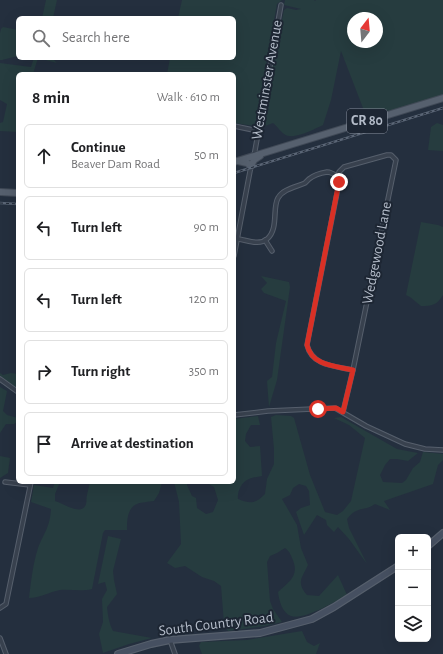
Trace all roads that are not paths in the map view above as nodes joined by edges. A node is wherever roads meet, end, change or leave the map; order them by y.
1 (280, 5) dead end
2 (443, 98) edge
3 (236, 126) edge
4 (258, 131) junction
5 (266, 152) junction
6 (252, 156) junction
7 (236, 161) edge
8 (236, 161) edge
9 (251, 166) junction
10 (338, 177) junction
11 (0, 192) edge
12 (16, 193) edge
13 (238, 239) junction
14 (266, 240) junction
15 (236, 248) edge
16 (272, 251) dead end
17 (353, 370) junction
18 (0, 379) edge
19 (16, 391) edge
20 (343, 412) junction
21 (236, 415) edge
22 (443, 450) edge
23 (5, 482) dead end
24 (16, 482) edge
25 (30, 484) edge
26 (443, 533) edge
27 (431, 543) edge
28 (395, 568) edge
29 (0, 608) edge
30 (0, 638) edge
31 (170, 640) junction
32 (6, 654) edge
33 (118, 654) edge
34 (175, 654) edge

1 - 4 street, Westminster Avenue
2 - 5 main road, CR 80
3 - 4 street
4 - 6 street, Westminster Avenue
5 - 6 main road, CR 80
5 - 9 main road
6 - 7 main road, CR 80
6 - 9 street, Westminster Avenue
8 - 9 main road
9 - 13 street, Westminster Avenue
10 - 14 street
10 - 17 street
10 - 17 street, Wedgewood Lane
11 - 12 main road
13 - 14 street
13 - 15 street, Westminster Avenue
14 - 16 street
17 - 20 street, Wedgewood Lane
18 - 19 street
20 - 21 street
20 - 22 street
23 - 24 street
25 - 29 street
26 - 27 main road
28 - 31 main road, South Country Road
30 - 32 street
31 - 33 main road, South Country Road
31 - 34 street

